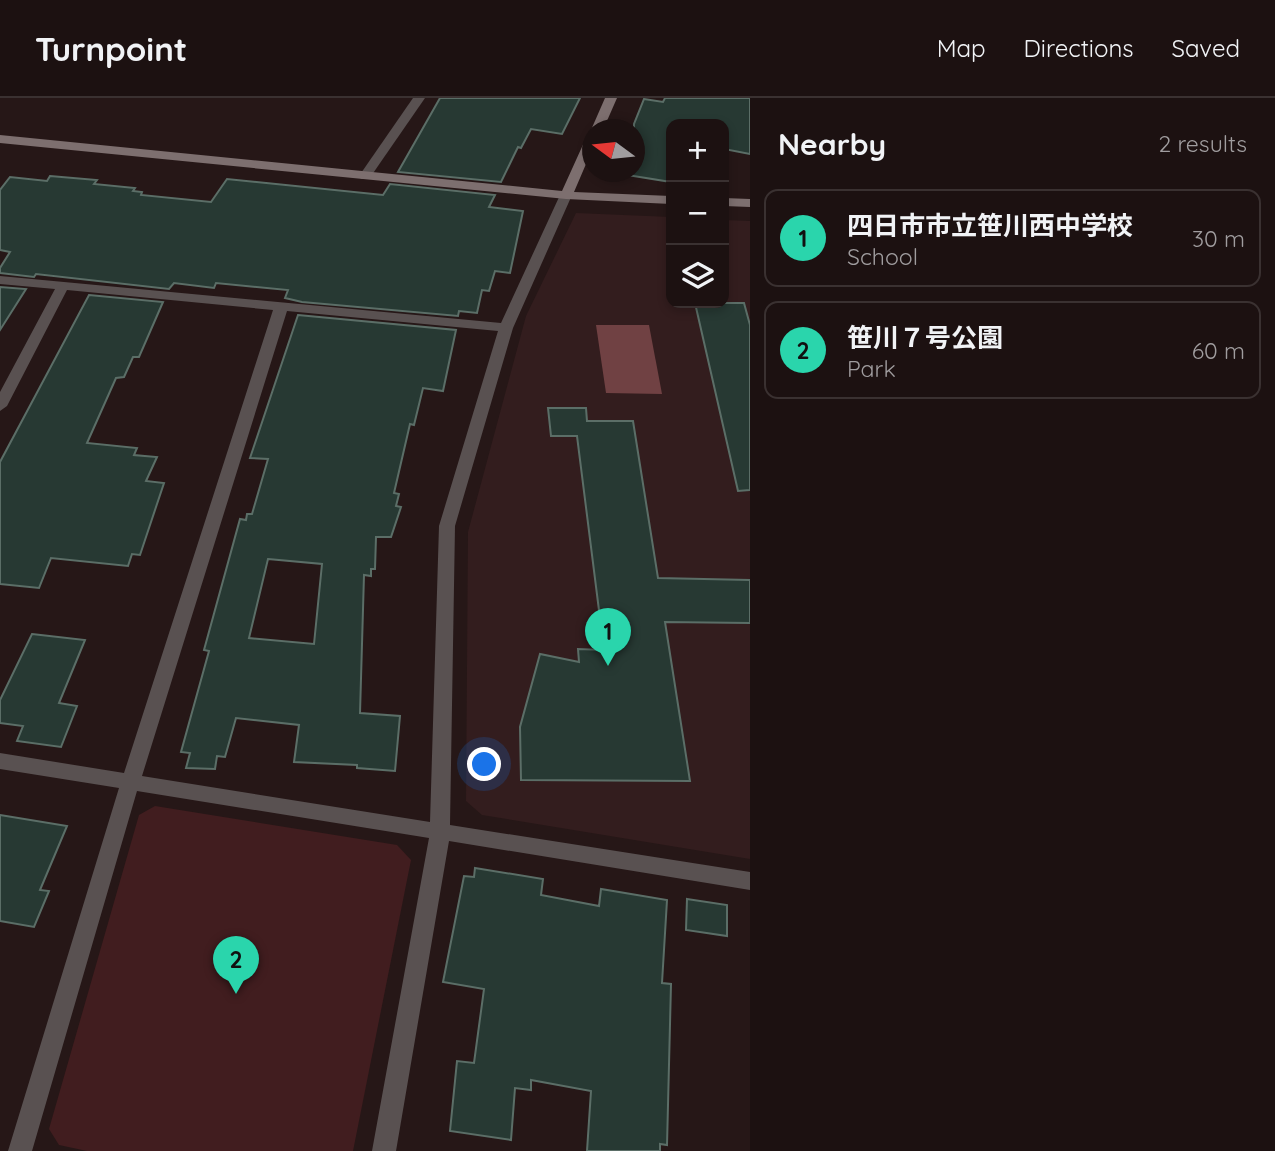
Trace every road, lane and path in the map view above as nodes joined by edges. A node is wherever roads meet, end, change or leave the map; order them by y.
1 (419, 98) edge
2 (611, 98) edge
3 (602, 119) edge
4 (0, 139) edge
5 (582, 161) edge
6 (365, 176) junction
7 (566, 195) junction
8 (666, 200) edge
9 (729, 202) edge
10 (750, 203) edge
11 (0, 280) edge
12 (63, 286) junction
13 (281, 307) junction
14 (506, 328) junction
15 (0, 405) edge
16 (0, 761) edge
17 (130, 783) junction
18 (440, 833) junction
19 (750, 881) edge
20 (20, 1151) edge
21 (384, 1151) edge

1 - 6 street
2 - 3 street
4 - 6 street
5 - 7 street
6 - 7 street
7 - 8 street
7 - 14 street
9 - 10 street
11 - 12 street
12 - 13 street
12 - 15 street
13 - 14 street
13 - 17 street
14 - 18 street
16 - 17 street
17 - 18 street
17 - 20 street
18 - 19 street
18 - 21 street

